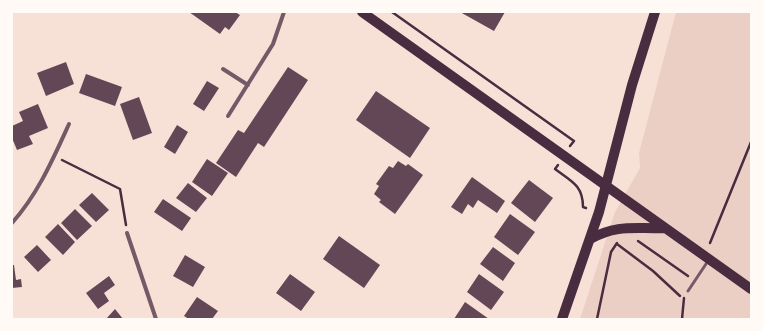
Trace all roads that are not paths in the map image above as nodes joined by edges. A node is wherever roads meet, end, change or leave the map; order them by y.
1 (285, 12) edge
2 (362, 12) edge
3 (654, 12) edge
4 (223, 69) dead end
5 (248, 85) junction
6 (228, 116) dead end
7 (69, 124) dead end
8 (606, 186) junction
9 (12, 223) edge
10 (664, 228) junction
11 (127, 233) road end
12 (590, 239) junction
13 (709, 260) junction
14 (751, 289) edge
15 (688, 291) road end
16 (156, 319) edge
17 (562, 319) edge

1 - 5 street
2 - 8 main road
3 - 8 main road
4 - 5 street
5 - 6 street
7 - 9 street
8 - 10 main road
8 - 12 main road
10 - 12 main road
10 - 13 main road
11 - 16 street
12 - 17 main road
13 - 14 main road
13 - 15 lane

